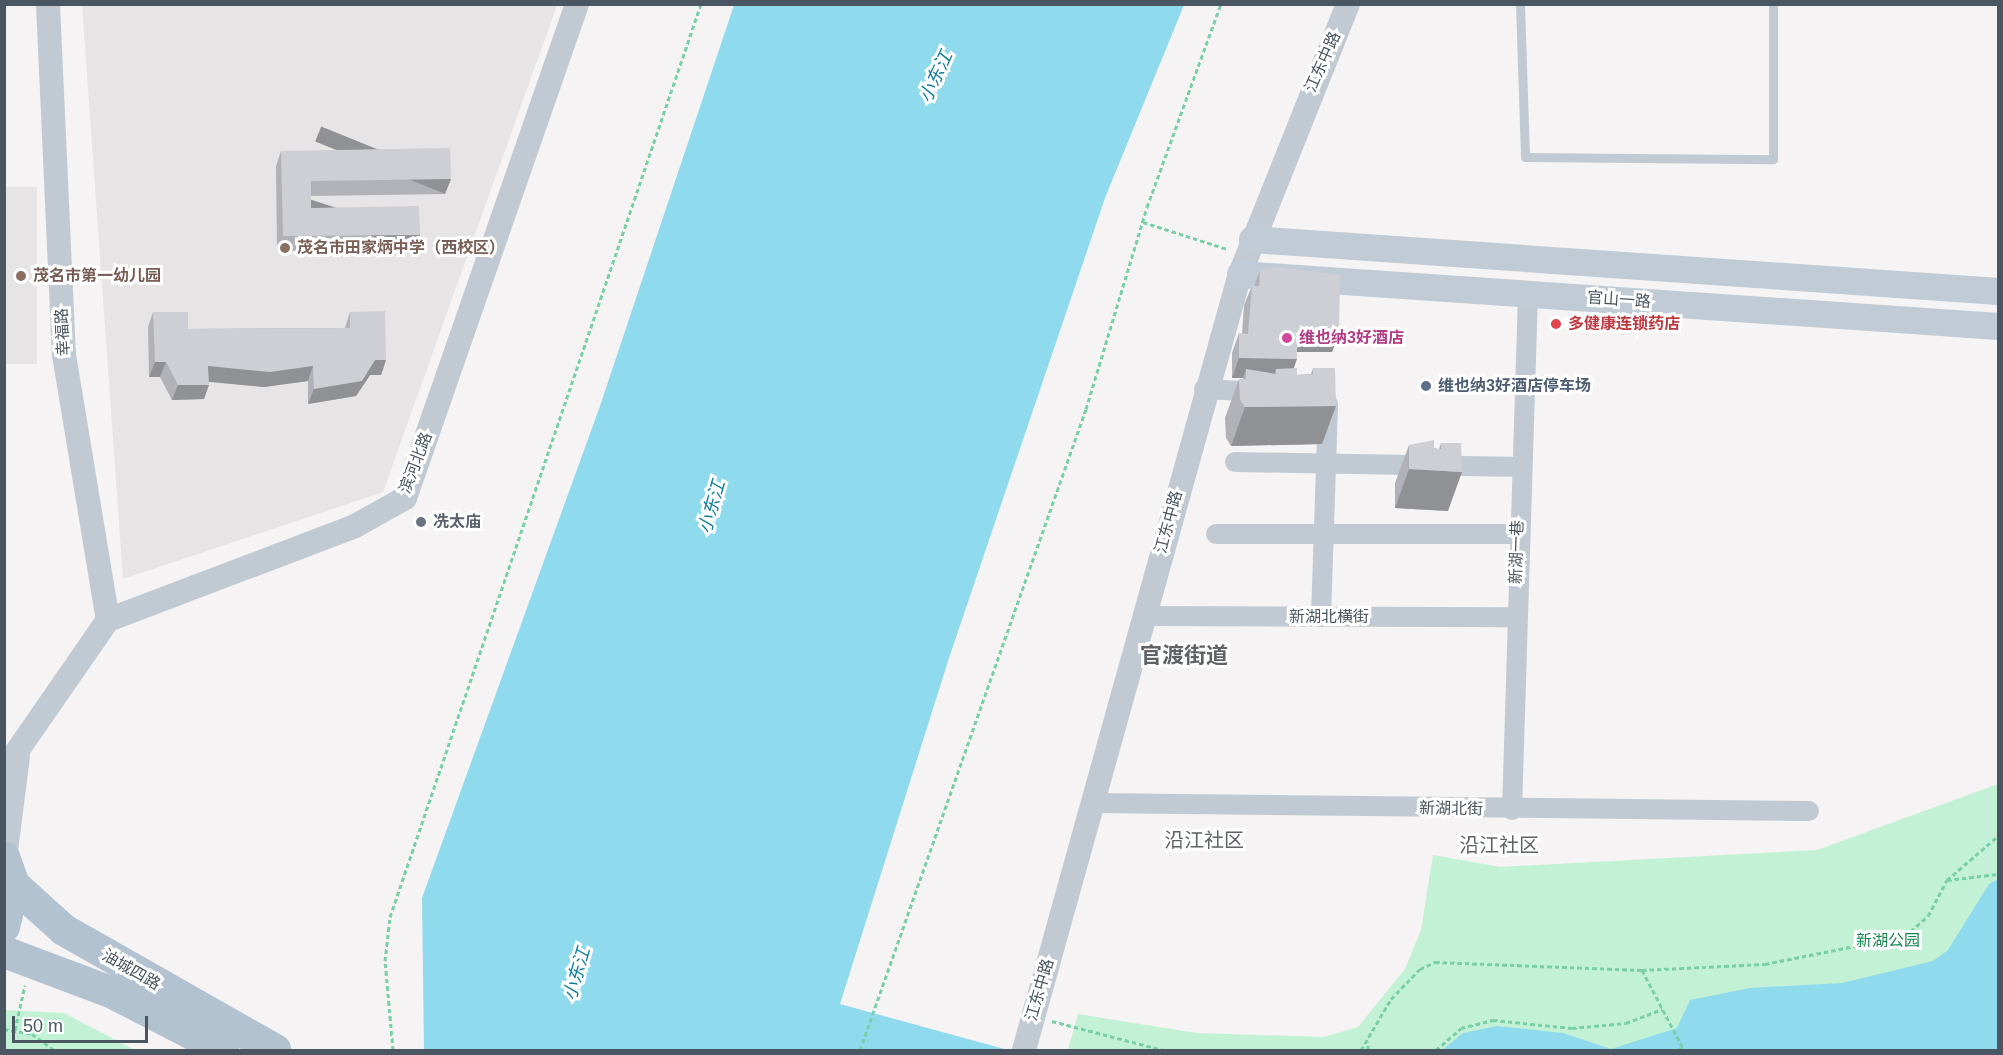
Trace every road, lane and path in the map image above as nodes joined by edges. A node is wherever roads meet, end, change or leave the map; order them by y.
1 (48, 4) edge
2 (577, 4) edge
3 (701, 4) edge
4 (1221, 4) edge
5 (1348, 4) edge
6 (1520, 4) edge
7 (1773, 4) edge
8 (1143, 222) junction
9 (1374, 247) junction
10 (1246, 256) junction
11 (1372, 284) junction
12 (1998, 291) edge
13 (1528, 294) junction
14 (1998, 326) edge
15 (1204, 389) junction
16 (1283, 393) edge
17 (1305, 394) edge
18 (1235, 462) dead end
19 (1326, 464) junction
20 (1521, 467) junction
21 (1215, 534) dead end
22 (1325, 534) junction
23 (1518, 534) junction
24 (1143, 616) junction
25 (1321, 617) junction
26 (1516, 617) junction
27 (108, 620) junction
28 (11, 763) edge
29 (1093, 803) junction
30 (1512, 810) junction
31 (1809, 811) dead end
32 (1998, 836) edge
33 (8, 866) edge
34 (1998, 874) edge
35 (1947, 880) junction
36 (4, 927) edge
37 (17, 957) edge
38 (1642, 970) junction
39 (1662, 1009) junction
40 (1033, 1016) junction
41 (4, 1029) edge
42 (15, 1030) junction
43 (1368, 1040) junction
44 (267, 1046) edge
45 (54, 1050) edge
46 (223, 1050) edge
47 (393, 1050) edge
48 (860, 1050) edge
49 (1024, 1050) edge
50 (1163, 1050) edge
51 (1361, 1050) edge
52 (1368, 1050) edge
53 (1436, 1050) edge
54 (1675, 1050) edge

1 - 27 street, 幸福路
2 - 27 street, 滨河北路
3 - 47 path
4 - 8 path
5 - 10 street, 江东中路
6 - 7 lane
8 - 10 path
8 - 48 path
9 - 10 main road
9 - 11 main road
9 - 12 main road
10 - 11 main road, 官山一路
10 - 15 street, 江东中路
11 - 13 main road, 官山一路
13 - 14 main road, 官山一路
13 - 20 street, 新湖一巷
15 - 16 street
15 - 24 street, 江东中路
17 - 19 street
18 - 19 street
19 - 20 street
19 - 22 street
20 - 23 street, 新湖一巷
21 - 22 street
22 - 23 street
22 - 25 street
23 - 26 street, 新湖一巷
24 - 25 street, 新湖北横街
24 - 29 street, 江东中路
25 - 26 street, 新湖北横街
26 - 30 street, 新湖一巷
27 - 28 street
28 - 33 street
29 - 30 street, 新湖北街
29 - 40 street, 江东中路
30 - 31 street, 新湖北街
32 - 35 path
33 - 36 main road
33 - 44 main road, 油城四路
34 - 35 path
35 - 38 path
37 - 42 path
37 - 46 main road, 油城四路
38 - 39 path
38 - 43 path
39 - 53 path
39 - 54 path
40 - 49 street, 江东中路
40 - 50 path
41 - 42 path
42 - 45 path
43 - 51 path
43 - 52 path

